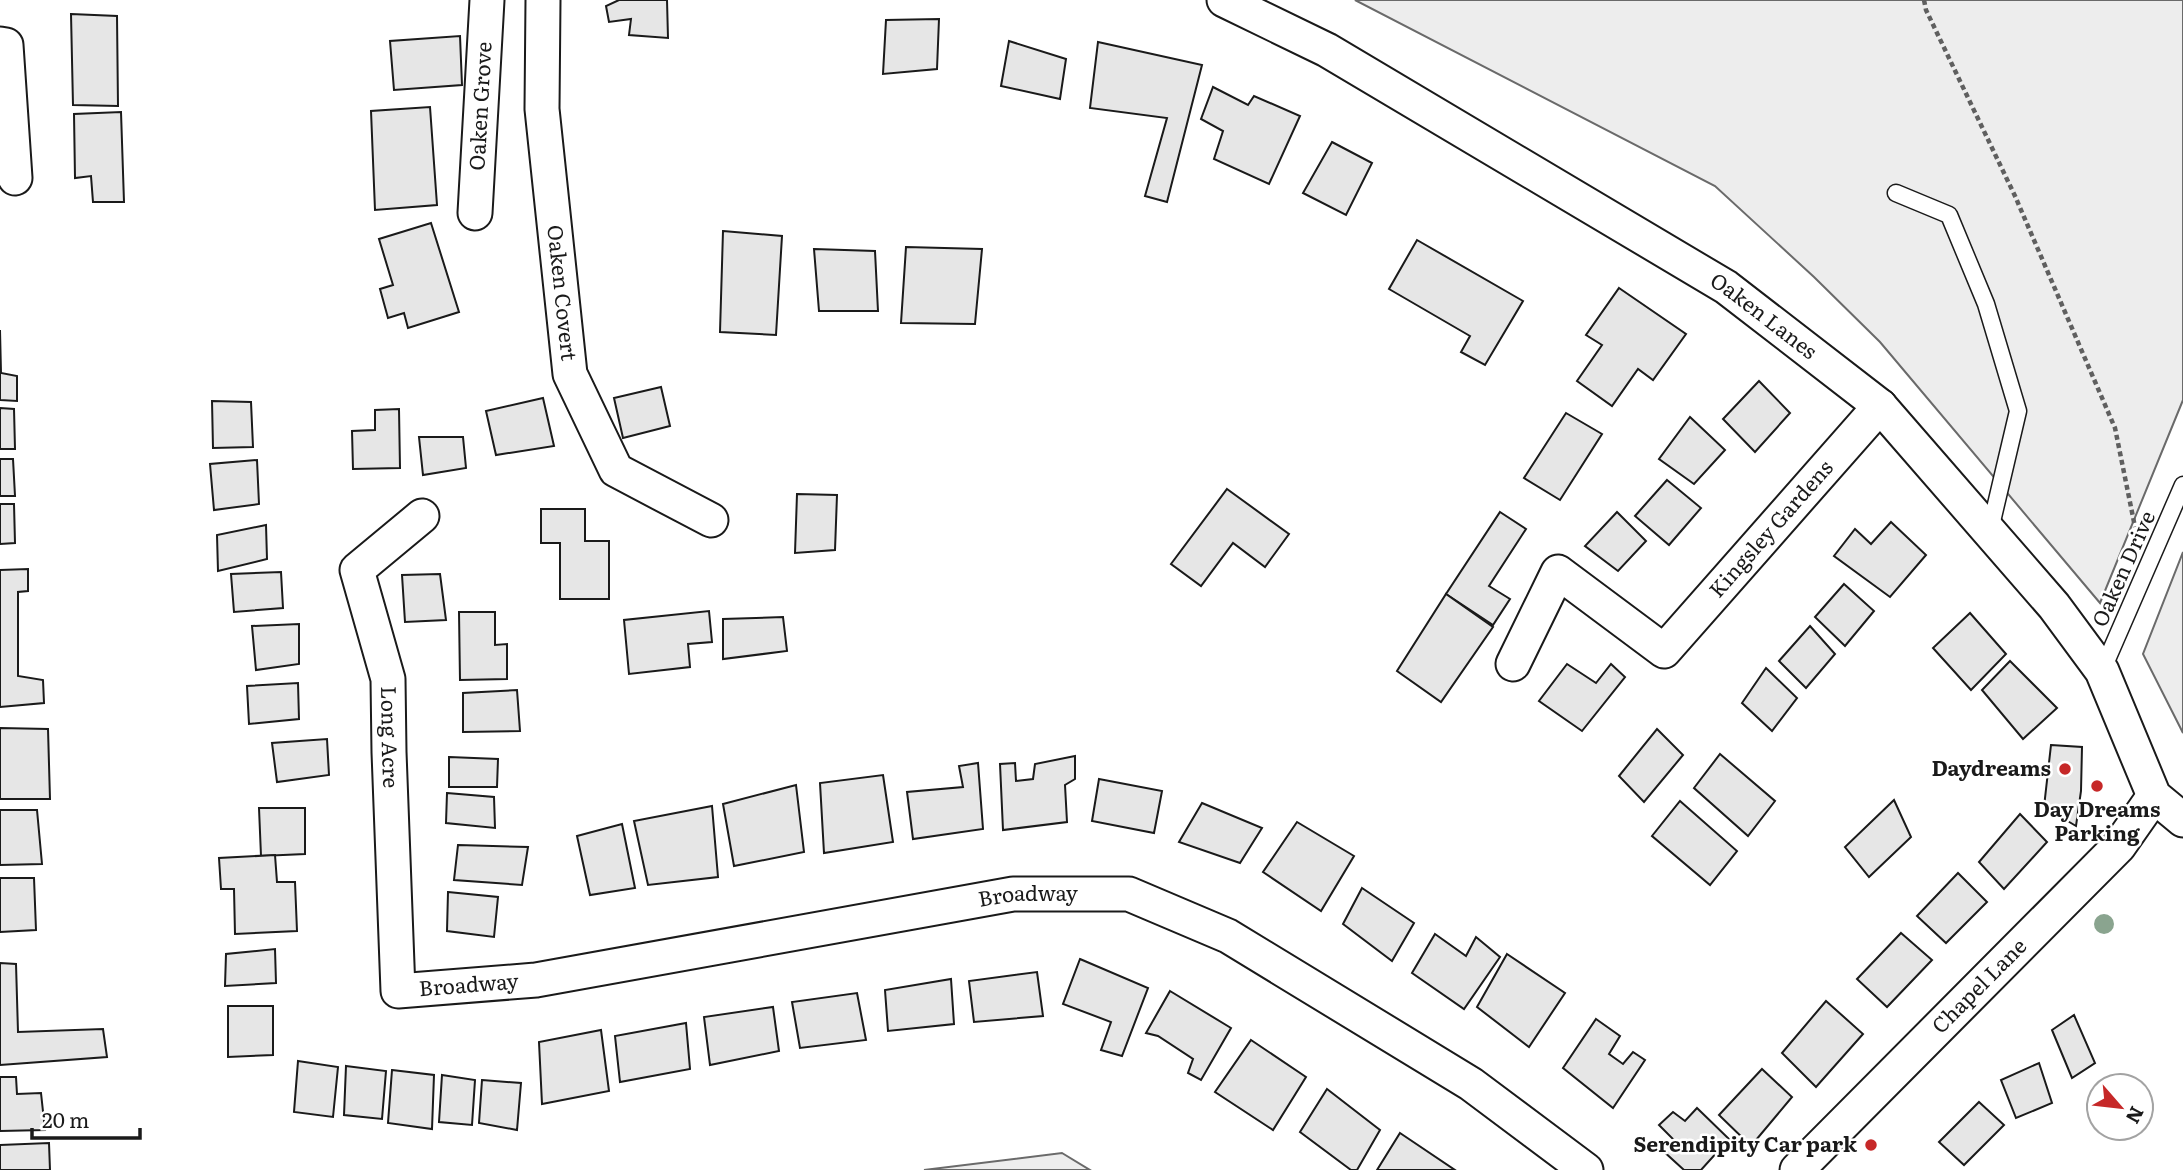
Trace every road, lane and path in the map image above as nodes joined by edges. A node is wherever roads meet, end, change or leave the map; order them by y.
1 (487, 0) edge
2 (543, 0) edge
3 (1224, 0) edge
4 (1924, 0) edge
5 (0, 44) edge
6 (15, 178) dead end
7 (1896, 193) dead end
8 (475, 213) dead end
9 (1880, 406) junction
10 (2183, 485) edge
11 (422, 516) dead end
12 (711, 520) dead end
13 (1990, 530) junction
14 (2146, 572) junction
15 (1513, 664) dead end
16 (2102, 671) junction
17 (2154, 796) junction
18 (2183, 820) edge
19 (398, 991) joint
20 (1586, 1170) edge
21 (1797, 1170) edge

1 - 8 street, Oaken Grove
2 - 12 street, Oaken Covert
3 - 9 street, Oaken Lanes
4 - 14 path
5 - 6 street
7 - 13 lane
9 - 13 street, Oaken Lanes
9 - 15 street, Kingsley Gardens
10 - 14 lane, Oaken Drive
11 - 19 street, Long Acre
13 - 16 street, Oaken Lanes
14 - 16 lane, Oaken Drive
16 - 17 street, Oaken Lanes
17 - 18 street
17 - 21 street, Chapel Lane
19 - 20 street, Broadway

